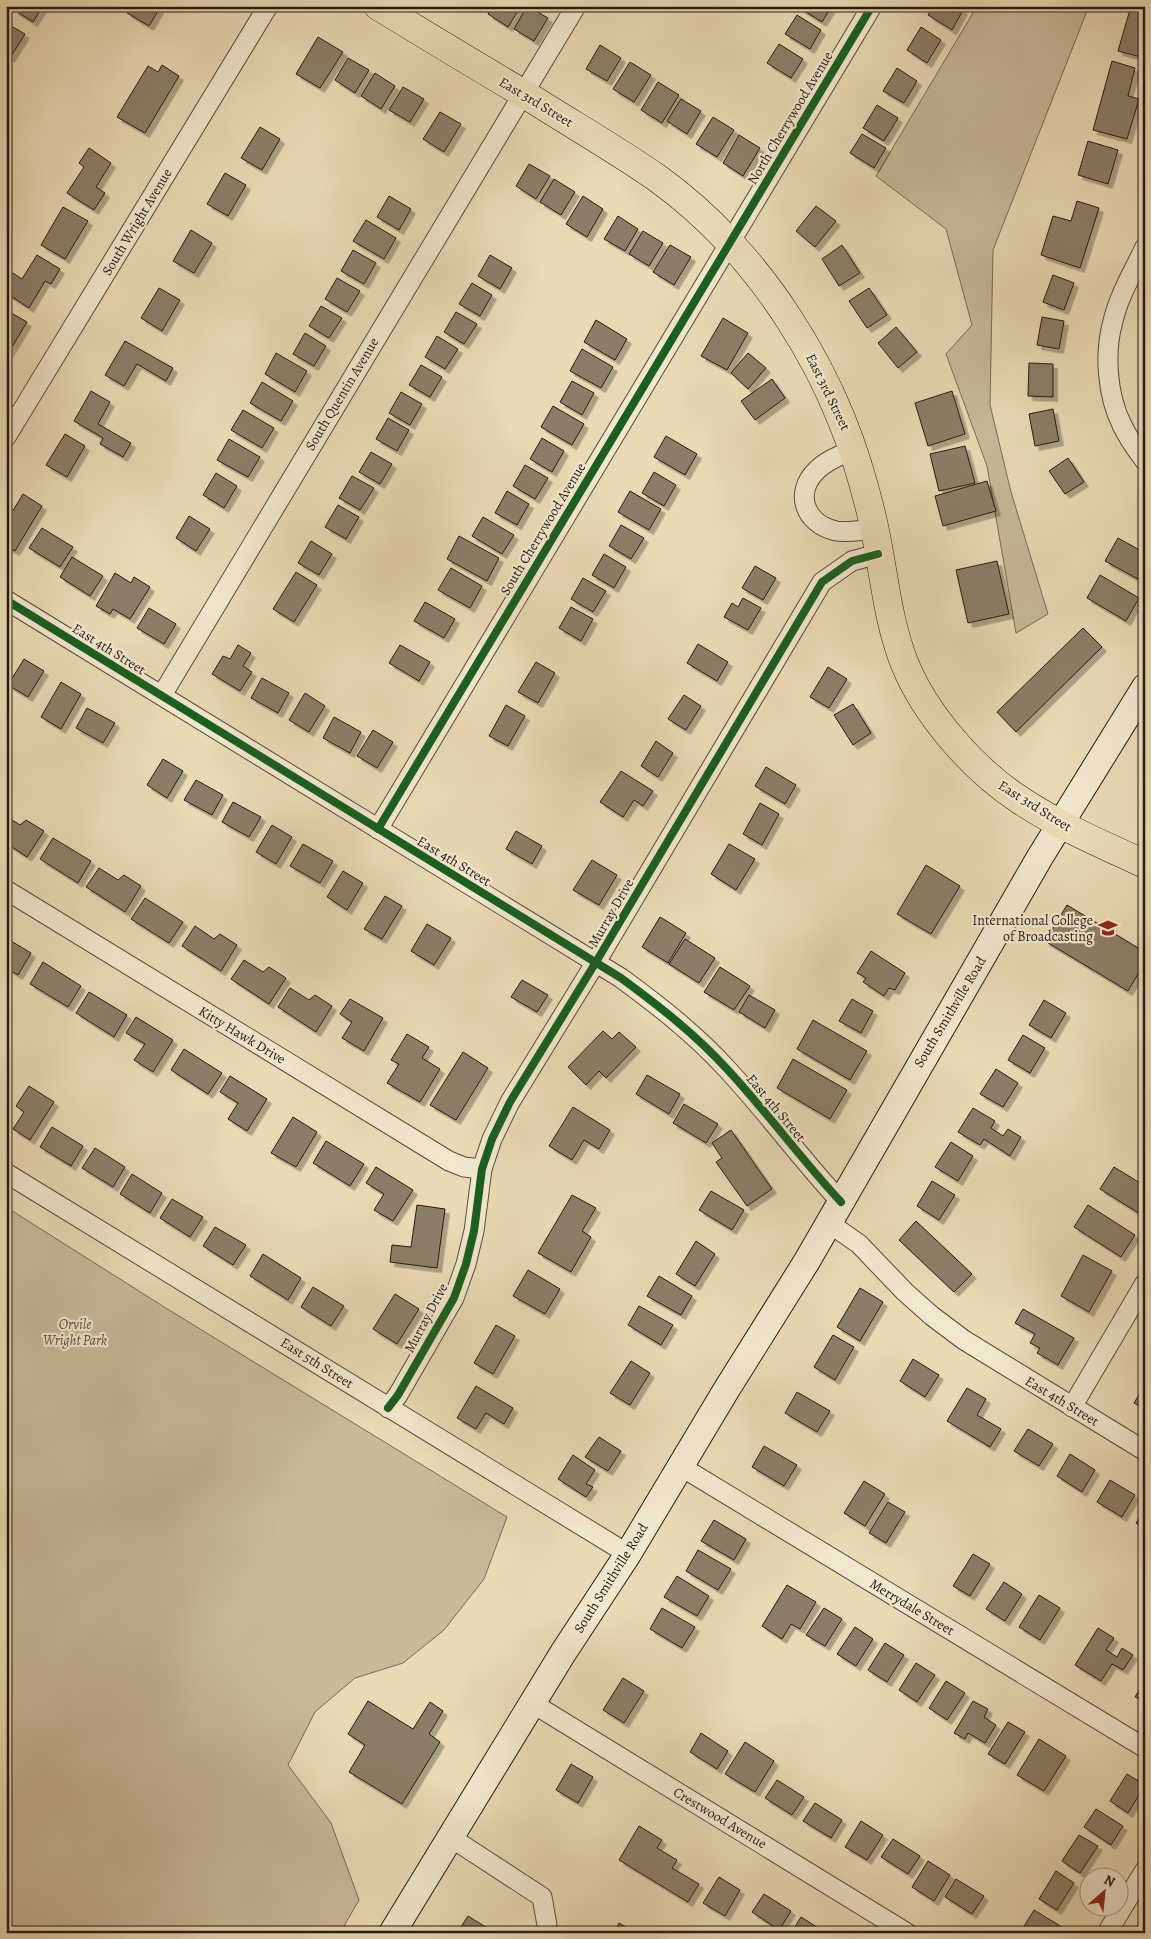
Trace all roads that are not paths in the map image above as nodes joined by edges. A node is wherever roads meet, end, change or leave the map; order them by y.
1 (268, 6) edge
2 (378, 6) edge
3 (576, 6) edge
4 (872, 6) edge
5 (523, 94) junction
6 (729, 243) junction
7 (1145, 247) edge
8 (6, 437) edge
9 (854, 449) junction
10 (1145, 461) edge
11 (876, 541) junction
12 (6, 600) edge
13 (1145, 687) edge
14 (162, 696) junction
15 (1062, 824) junction
16 (378, 829) junction
17 (1145, 864) edge
18 (6, 890) edge
19 (596, 962) junction
20 (482, 1169) junction
21 (6, 1173) edge
22 (835, 1213) junction
23 (1145, 1283) edge
24 (1072, 1406) junction
25 (388, 1408) junction
26 (1145, 1451) edge
27 (680, 1466) junction
28 (628, 1554) junction
29 (532, 1703) junction
30 (1145, 1748) edge
31 (450, 1837) junction
32 (1145, 1870) edge
33 (547, 1926) dead end
34 (392, 1933) edge
35 (907, 1933) edge
36 (1107, 1933) edge

1 - 8 street, South Wright Avenue
2 - 5 main road, East 3rd Street
3 - 5 street, South Quentin Avenue
4 - 6 street, North Cherrywood Avenue
5 - 6 main road, East 3rd Street
5 - 14 street, South Quentin Avenue
6 - 9 main road, East 3rd Street
6 - 16 street, South Cherrywood Avenue
7 - 10 street
9 - 11 main road, East 3rd Street
9 - 11 street
11 - 15 main road, East 3rd Street
11 - 19 street, Murray Drive
12 - 14 street, East 4th Street
13 - 15 main road, South Smithville Road
14 - 16 street, East 4th Street
15 - 17 main road, East 3rd Street
15 - 22 main road, South Smithville Road
16 - 19 street, East 4th Street
18 - 20 street, Kitty Hawk Drive
19 - 20 street, Murray Drive
19 - 22 street, East 4th Street
20 - 25 street, Murray Drive
21 - 25 street, East 5th Street
22 - 24 street, East 4th Street
22 - 27 main road, South Smithville Road
23 - 24 street
24 - 26 street, East 4th Street
25 - 28 street, East 5th Street
27 - 28 main road, South Smithville Road
27 - 30 street, Merrydale Street
28 - 29 main road, South Smithville Road
29 - 31 main road, South Smithville Road
29 - 35 street, Crestwood Avenue
31 - 33 street
31 - 34 main road, South Smithville Road
32 - 36 street

